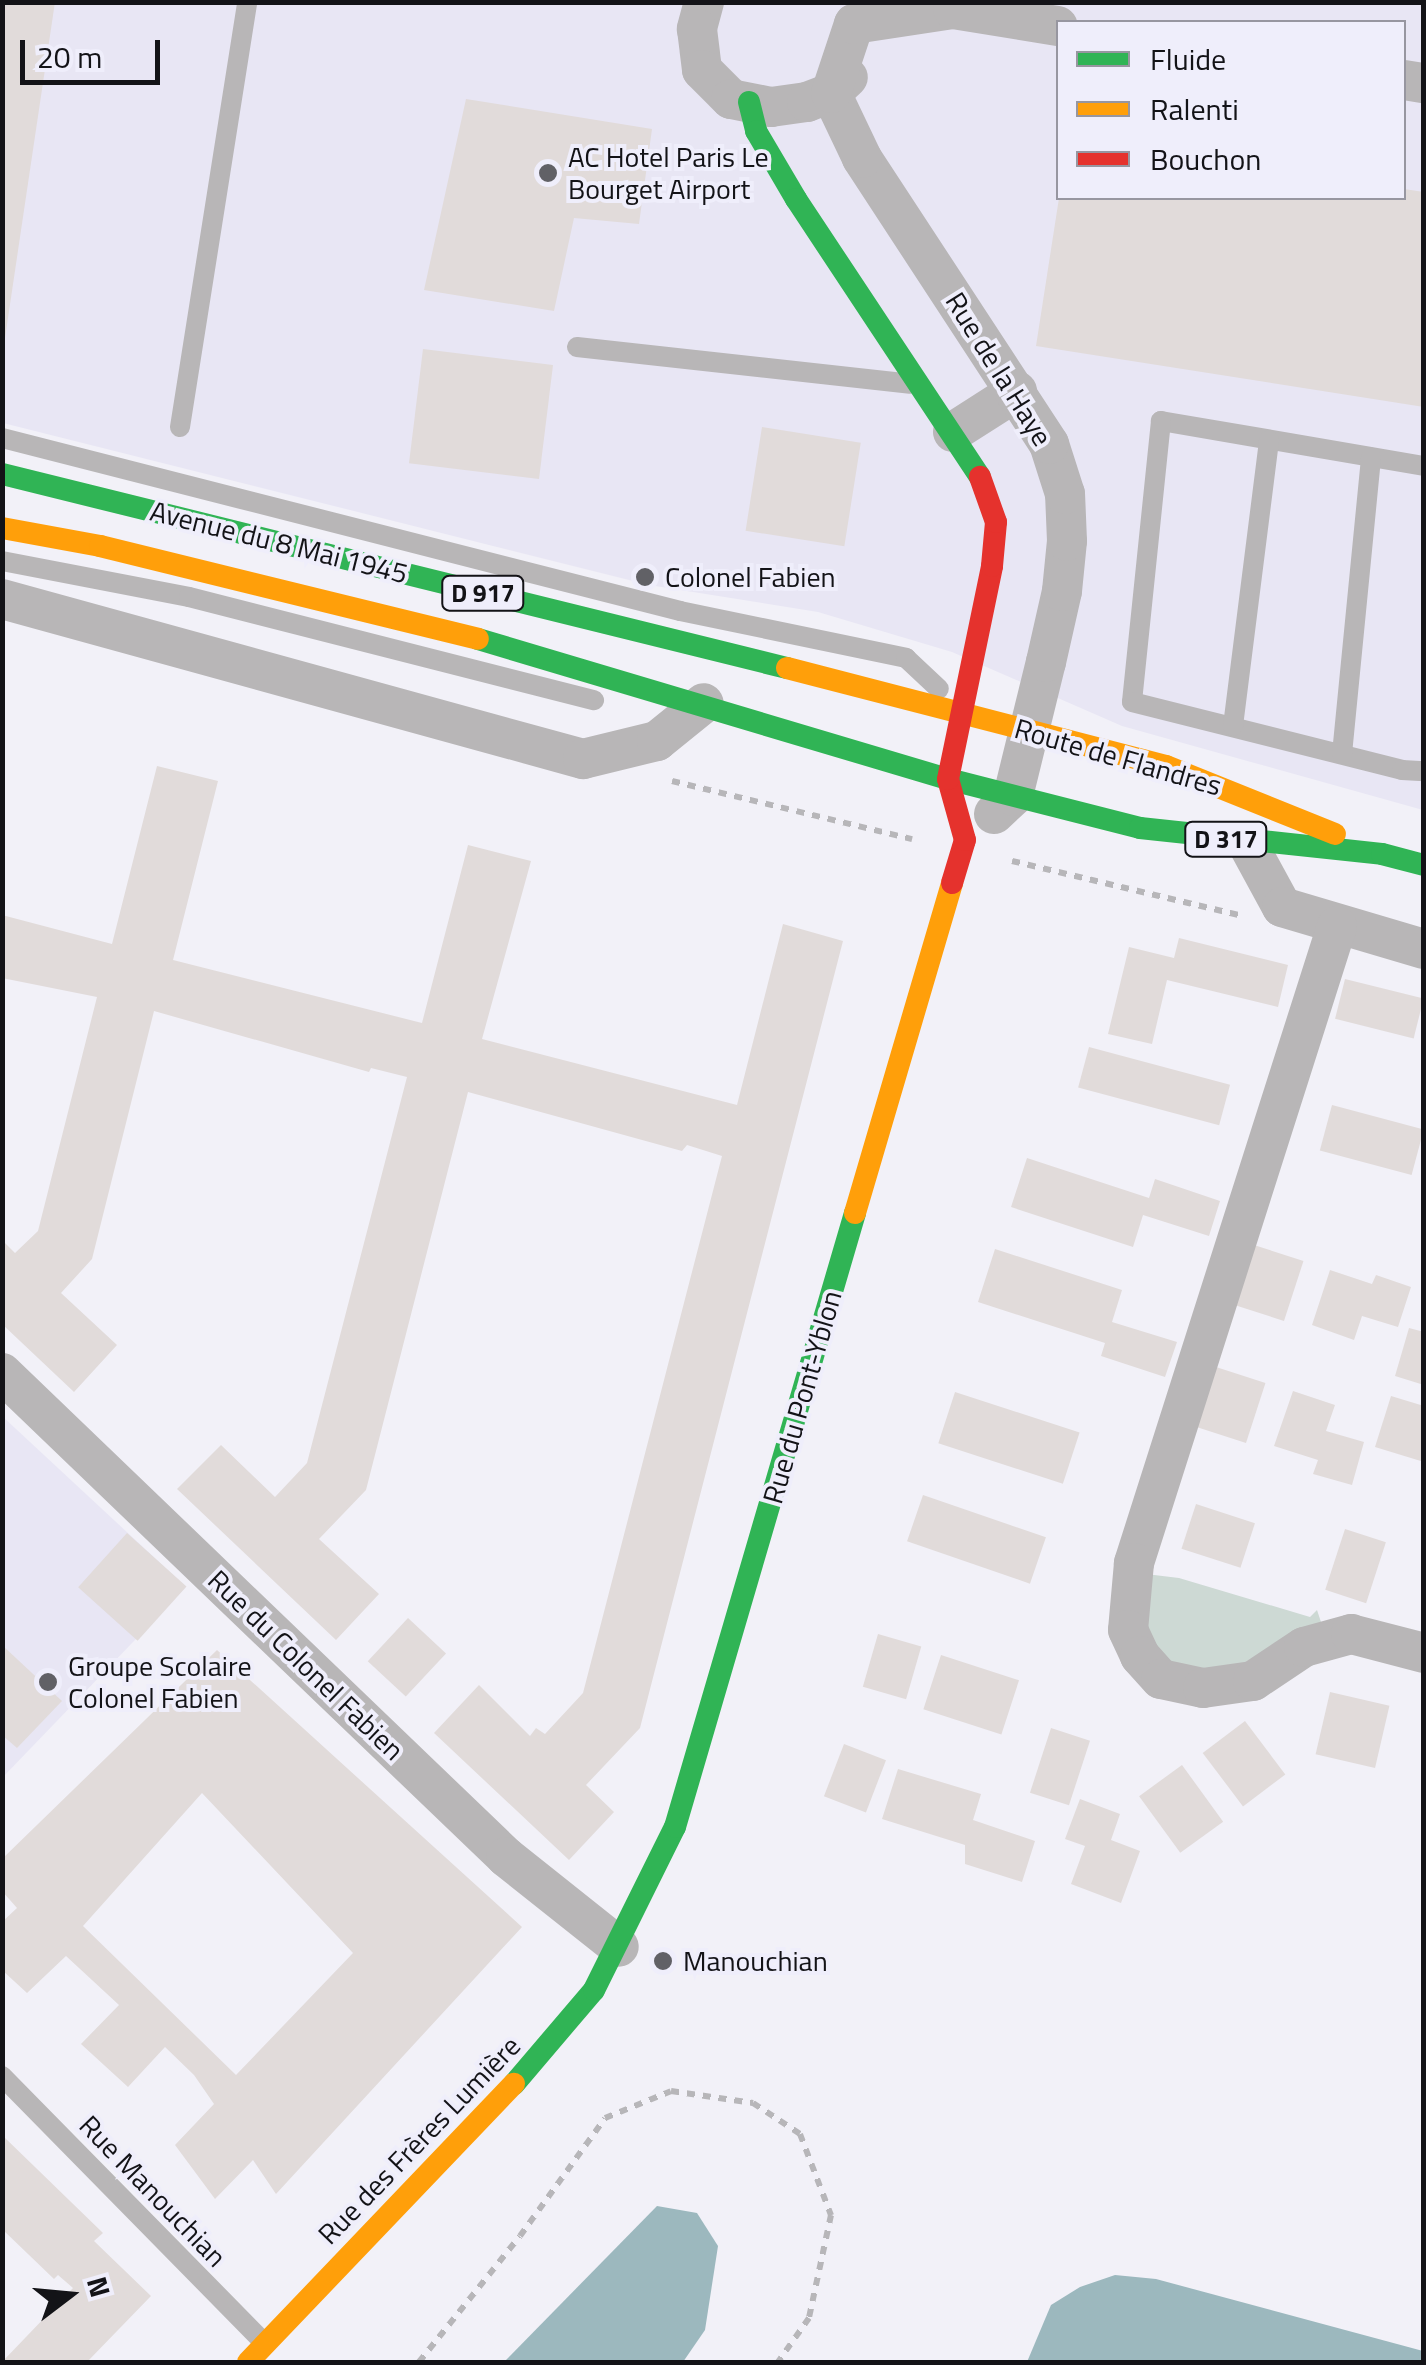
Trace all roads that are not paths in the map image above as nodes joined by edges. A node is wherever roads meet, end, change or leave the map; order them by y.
1 (247, 2) edge
2 (704, 2) edge
3 (851, 13) edge
4 (1056, 26) edge
5 (831, 93) junction
6 (749, 102) junction
7 (577, 347) dead end
8 (922, 385) junction
9 (1016, 391) junction
10 (180, 428) dead end
11 (953, 432) junction
12 (2, 438) edge
13 (1269, 440) junction
14 (1371, 457) junction
15 (1424, 466) edge
16 (2, 474) edge
17 (2, 528) edge
18 (2, 560) edge
19 (2, 599) edge
20 (623, 708) dead end
21 (963, 711) junction
22 (686, 718) junction
23 (1233, 726) junction
24 (1031, 732) junction
25 (1342, 754) junction
26 (1424, 771) edge
27 (859, 776) dead end
28 (948, 779) junction
29 (1013, 796) junction
30 (965, 840) junction
31 (1246, 840) junction
32 (1382, 854) junction
33 (1424, 865) edge
34 (1336, 926) junction
35 (1424, 949) edge
36 (2, 1374) edge
37 (1424, 1653) edge
38 (619, 1947) junction
39 (2, 2076) edge
40 (265, 2344) junction
41 (248, 2362) edge

1 - 10 lane
2 - 6 street
3 - 4 street
3 - 5 street
5 - 6 street
5 - 9 street, Rue de la Haye
6 - 8 main road
7 - 8 lane
8 - 11 main road
9 - 11 street
9 - 24 street, Rue de la Haye
11 - 21 main road
12 - 21 lane
13 - 14 lane
13 - 23 lane
13 - 23 lane
14 - 15 lane
14 - 25 lane
16 - 21 main road, Avenue du 8 Mai 1945 / D 917
17 - 22 main road, Avenue du 8 Mai 1945 / D 917
18 - 20 lane
19 - 22 street
21 - 24 main road, Route de Flandres / D 317
21 - 28 main road
22 - 28 main road, Avenue du 8 Mai 1945 / D 917
23 - 25 lane
24 - 29 street
24 - 32 main road, Route de Flandres / D 317
25 - 26 lane
27 - 28 lane
28 - 29 main road, Route de Flandres / D 317
28 - 30 main road
29 - 30 street
29 - 31 main road, Route de Flandres / D 317
30 - 38 main road, Rue du Pont-Yblon
31 - 32 main road, Route de Flandres / D 317
31 - 34 street
32 - 33 main road, Route de Flandres / D 317
34 - 35 street
34 - 37 street
36 - 38 street, Rue du Colonel Fabien
38 - 40 main road, Rue des Frères Lumière
39 - 40 lane, Rue Manouchian
40 - 41 main road, Rue des Frères Lumière

